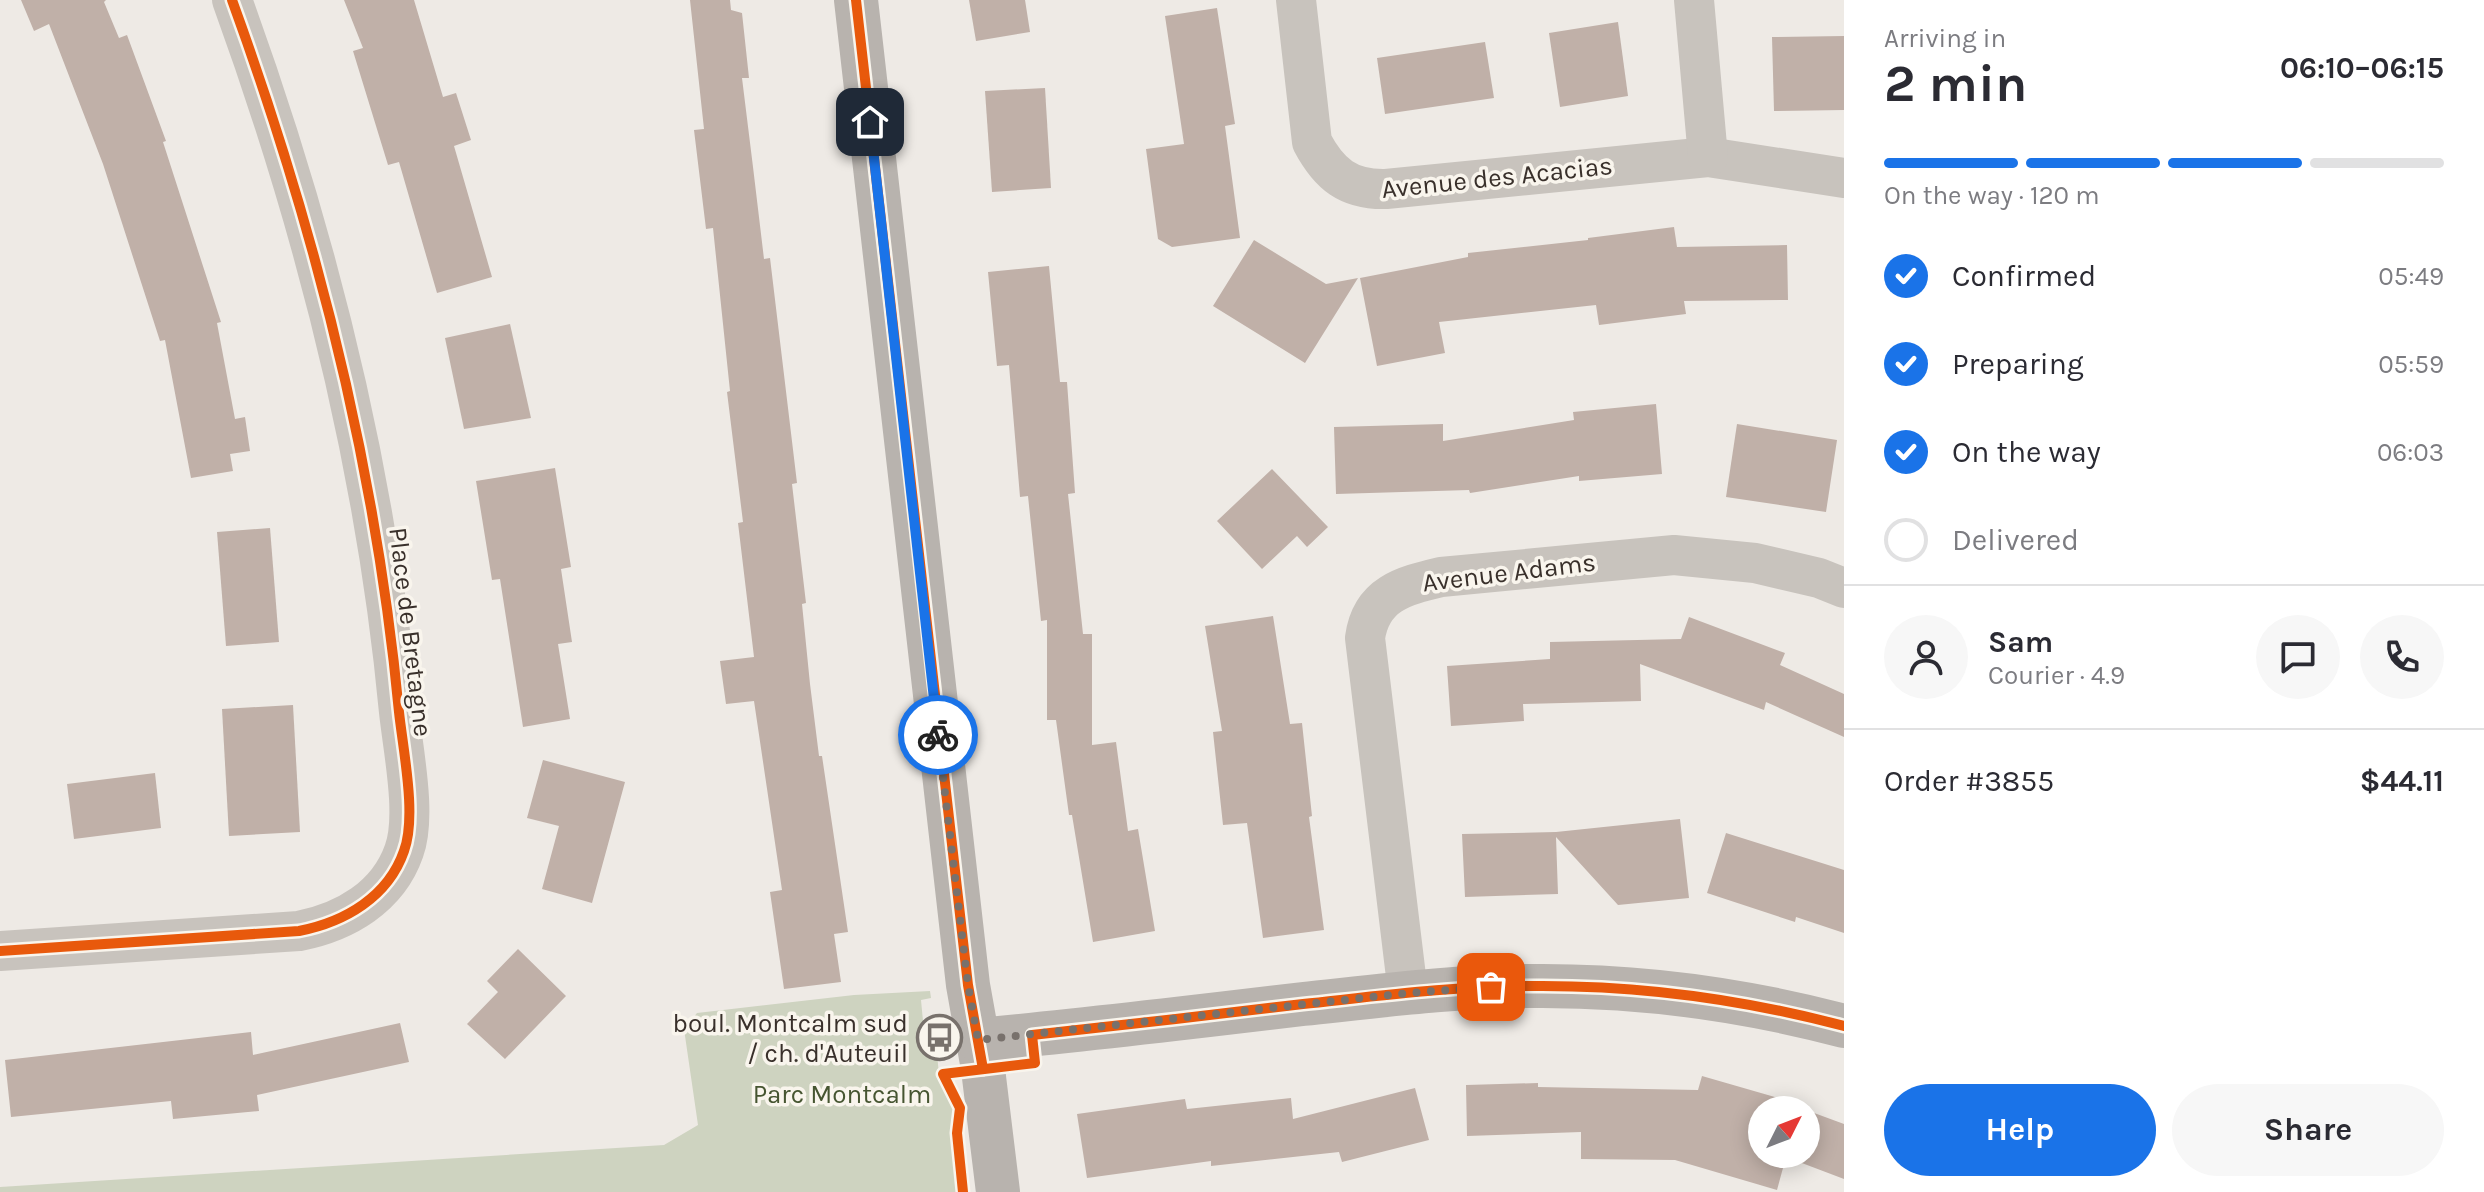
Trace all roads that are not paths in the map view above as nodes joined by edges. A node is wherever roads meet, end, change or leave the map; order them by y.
1 (232, 0) edge
2 (856, 0) edge
3 (1296, 0) edge
4 (1694, 0) edge
5 (1708, 157) junction
6 (1844, 178) edge
7 (1844, 588) edge
8 (0, 951) edge
9 (1408, 993) junction
10 (1844, 1026) edge
11 (978, 1040) junction
12 (998, 1192) edge

1 - 8 street, Place de Bretagne
2 - 11 street
3 - 5 street, Avenue des Acacias
4 - 5 street
5 - 6 street, Avenue des Acacias
7 - 9 street, Avenue Adams
9 - 10 street
9 - 11 street
11 - 12 street

